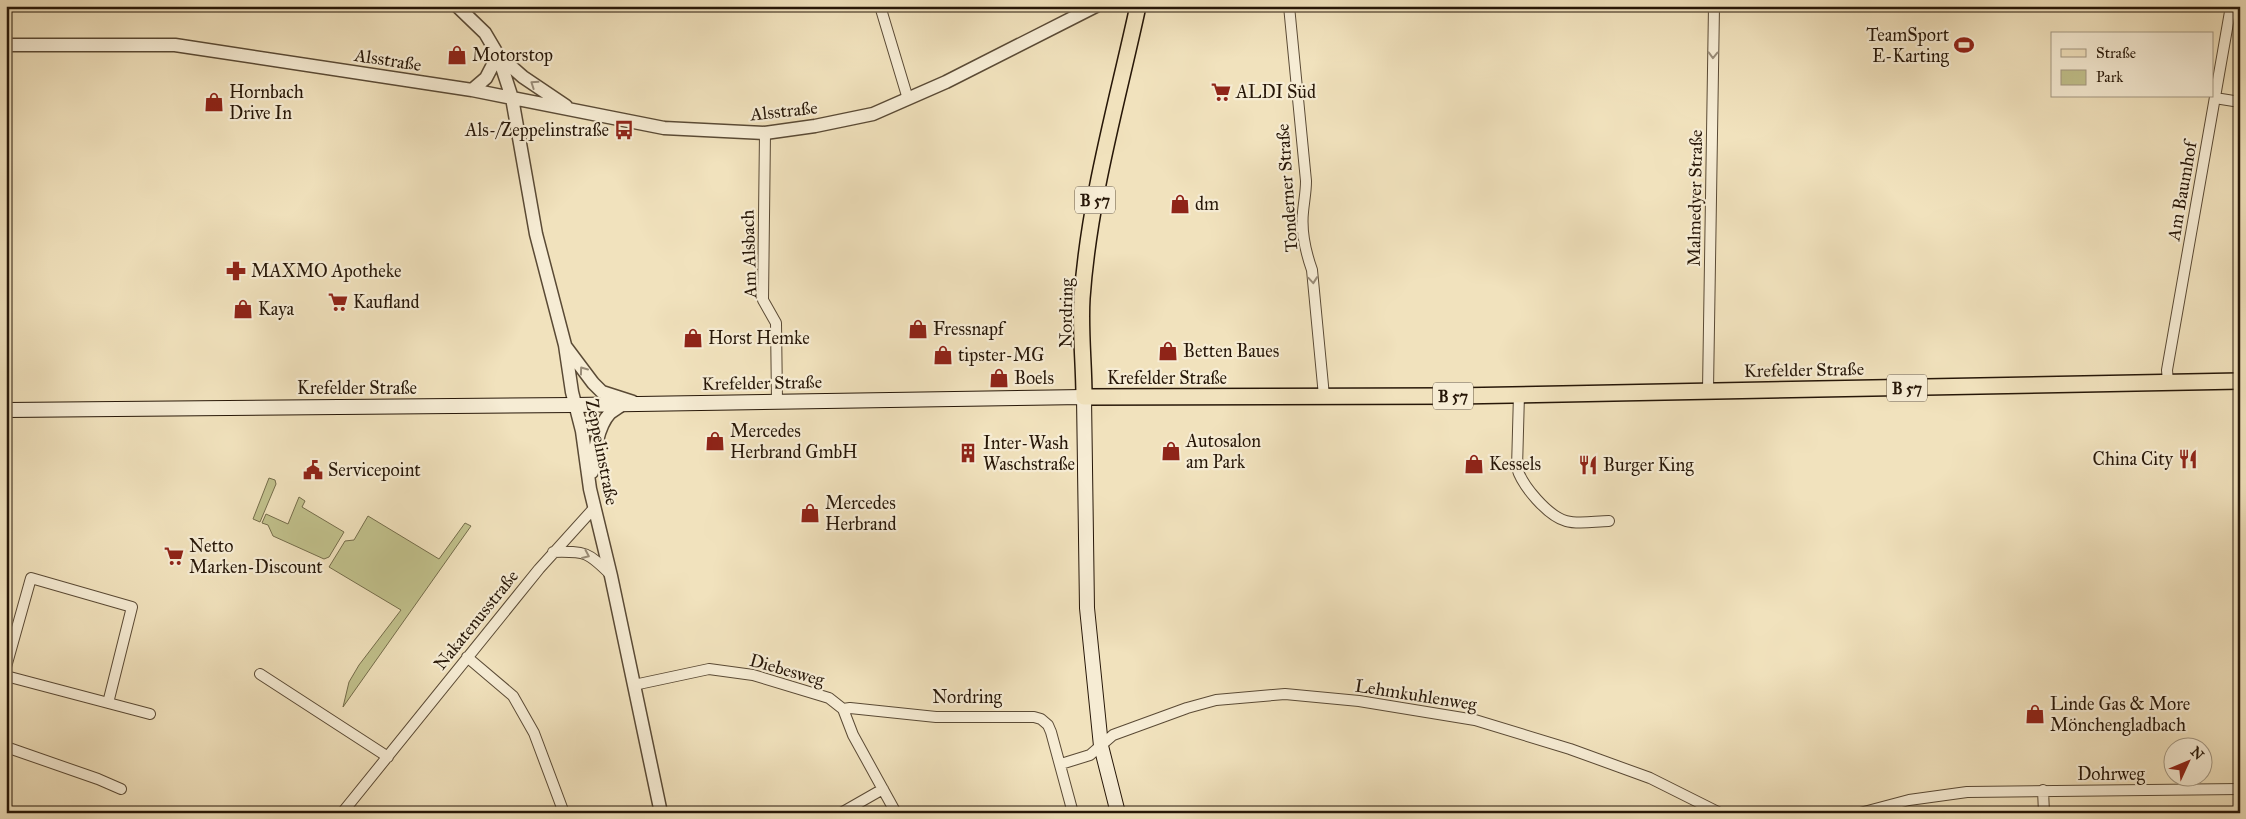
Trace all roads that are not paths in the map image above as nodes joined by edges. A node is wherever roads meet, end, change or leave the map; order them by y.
1 (456, 6) edge
2 (880, 6) edge
3 (1096, 6) edge
4 (1138, 6) edge
5 (1289, 6) edge
6 (1714, 6) edge
7 (2231, 6) edge
8 (6, 45) edge
9 (498, 55) junction
10 (472, 90) junction
11 (512, 98) junction
12 (2215, 98) junction
13 (908, 99) junction
14 (2240, 102) edge
15 (572, 110) junction
16 (765, 132) junction
17 (565, 345) junction
18 (2240, 381) edge
19 (2168, 382) junction
20 (1708, 390) junction
21 (1519, 394) junction
22 (1324, 396) junction
23 (1084, 397) junction
24 (777, 401) junction
25 (638, 403) junction
26 (623, 404) junction
27 (575, 405) junction
28 (6, 410) edge
29 (590, 489) junction
30 (595, 507) junction
31 (1609, 521) dead end
32 (553, 552) junction
33 (611, 576) junction
34 (467, 657) junction
35 (6, 667) edge
36 (260, 674) dead end
37 (6, 676) edge
38 (634, 685) junction
39 (108, 703) junction
40 (842, 709) junction
41 (150, 714) dead end
42 (1101, 746) junction
43 (6, 747) edge
44 (388, 758) junction
45 (1060, 764) junction
46 (121, 789) dead end
47 (882, 789) junction
48 (2240, 789) edge
49 (2043, 790) junction
50 (342, 813) edge
51 (564, 813) edge
52 (661, 813) edge
53 (841, 813) edge
54 (896, 813) edge
55 (1074, 813) edge
56 (1118, 813) edge
57 (1720, 813) edge
58 (1860, 813) edge
59 (2044, 813) edge

1 - 9 street
2 - 13 street
3 - 13 street, Alsstraße
4 - 23 main road, Nordring / B 57
5 -> 22 street, Tonderner Straße
6 -> 20 street, Malmedyer Straße
7 - 12 street, Am Baumhof
8 - 10 street, Alsstraße
9 - 10 street
9 - 11 street, Zeppelinstraße
15 -> 9 street
10 - 11 street, Alsstraße
11 - 15 street, Alsstraße
11 - 17 street, Zeppelinstraße
12 - 14 street
12 - 19 street, Am Baumhof
13 - 16 street, Alsstraße
15 - 16 street, Alsstraße
16 - 24 street, Am Alsbach
25 -> 17 street
17 - 27 street, Zeppelinstraße
18 - 19 main road, Krefelder Straße / B 57
19 - 20 main road, Krefelder Straße / B 57
20 - 21 main road, Krefelder Straße / B 57
21 - 22 main road, Krefelder Straße / B 57
21 - 31 street
22 - 23 main road, Krefelder Straße / B 57
23 - 24 main road, Krefelder Straße
23 - 42 main road, Nordring
24 - 25 main road, Krefelder Straße
25 - 26 main road, Krefelder Straße
26 - 27 main road, Krefelder Straße
26 - 29 street
27 - 28 main road, Krefelder Straße
27 - 29 street, Zeppelinstraße
29 - 30 street, Zeppelinstraße
30 - 32 street, Nakatenusstraße
30 - 33 street, Zeppelinstraße
32 -> 33 street
32 - 34 street, Nakatenusstraße
33 - 38 street, Zeppelinstraße
34 - 44 street, Nakatenusstraße
34 - 51 street
35 - 39 street
36 - 44 street
37 - 39 street
38 - 40 street, Diebesweg
38 - 52 street, Zeppelinstraße
39 - 41 street
40 - 45 street, Nordring
40 - 47 street
42 - 45 street
42 - 56 main road, Nordring
42 - 57 street, Lehmkuhlenweg
43 - 46 street
44 - 50 street, Nakatenusstraße
45 - 55 street, Nordring
47 - 53 street
47 - 54 street
48 - 49 street, Dohrweg
49 - 58 street, Dohrweg
49 - 59 street

